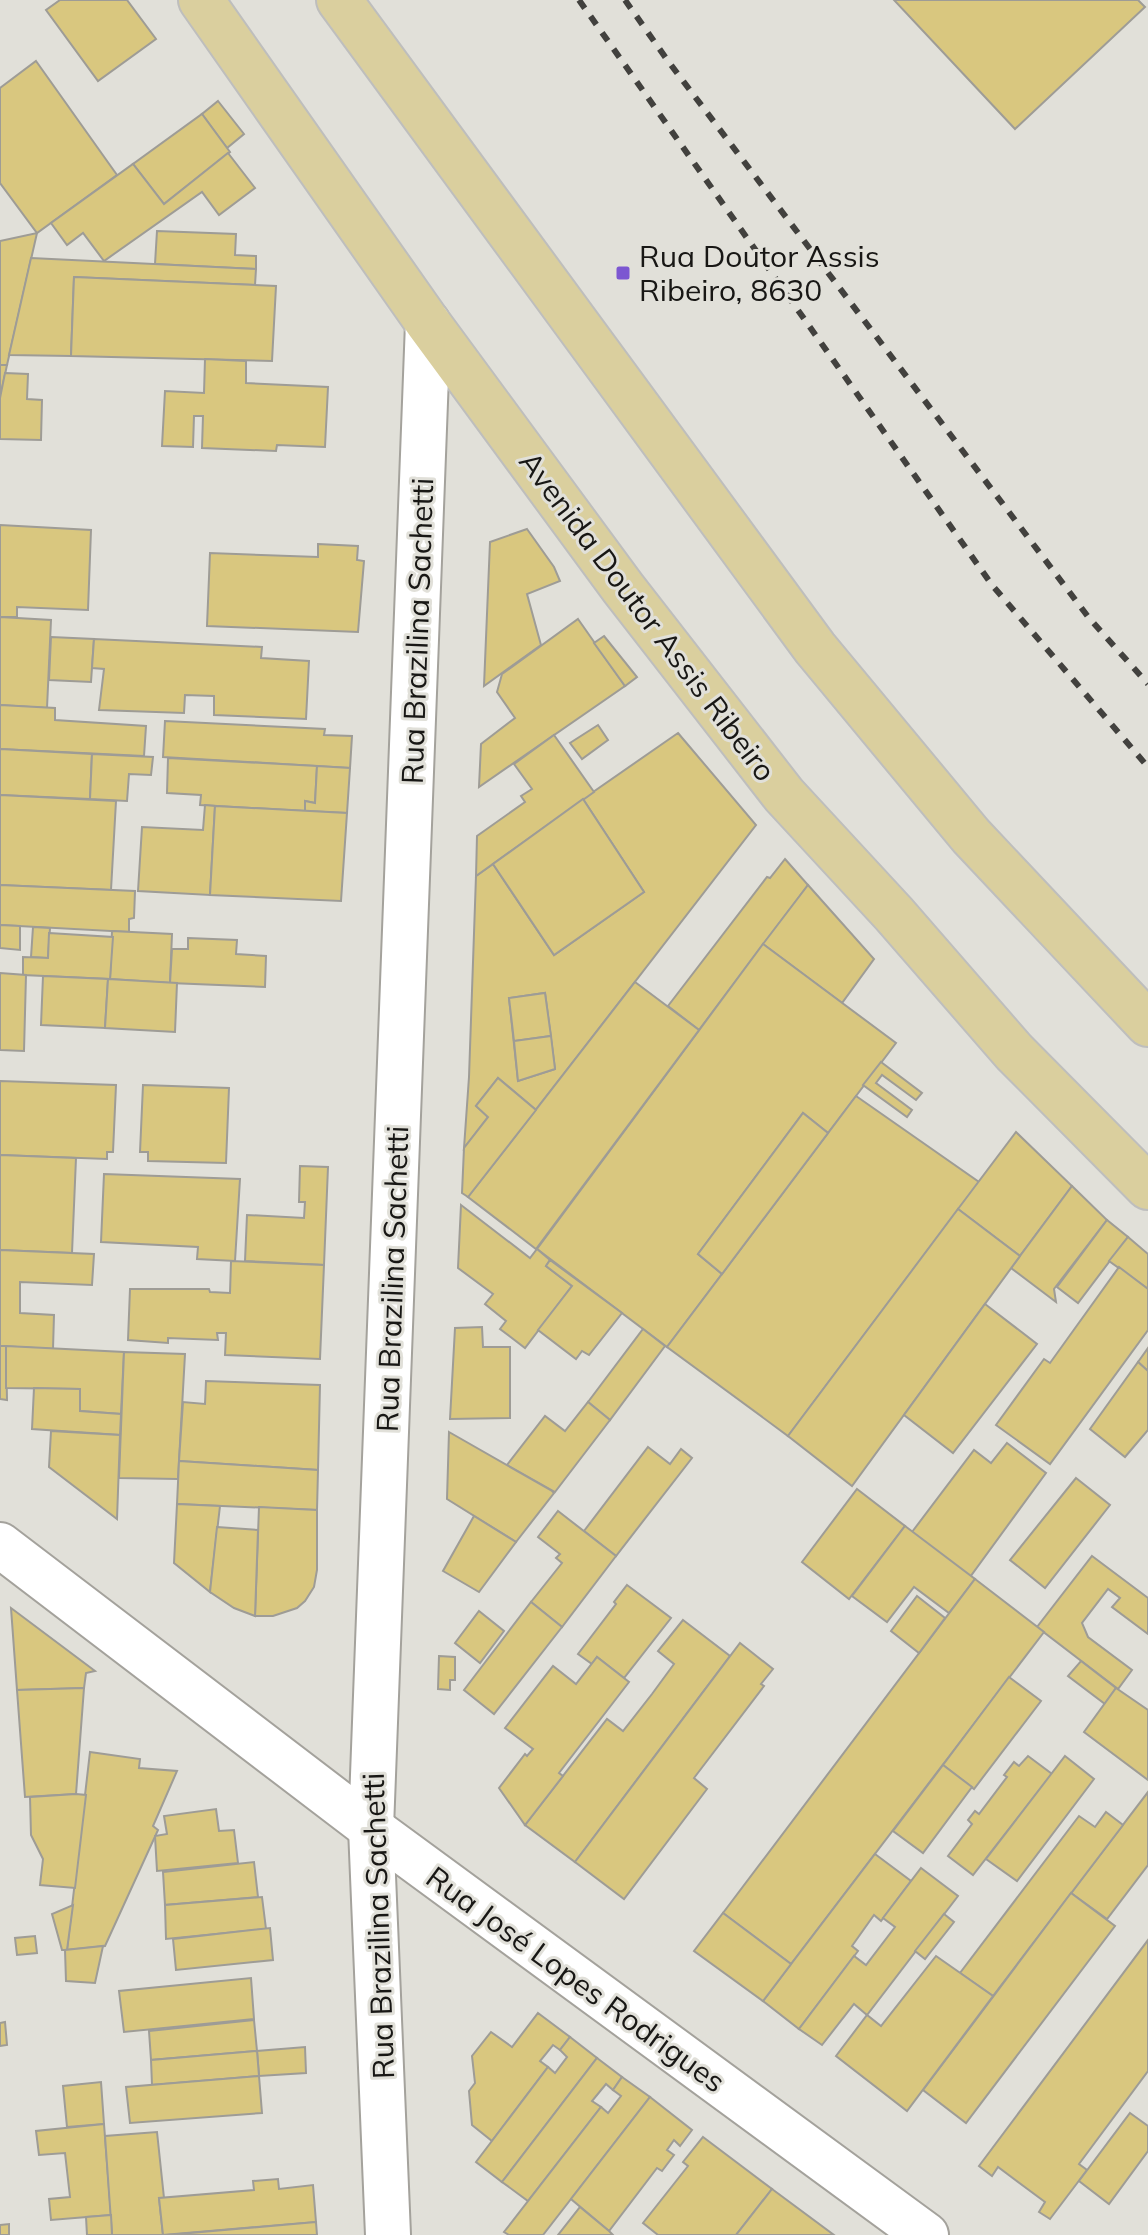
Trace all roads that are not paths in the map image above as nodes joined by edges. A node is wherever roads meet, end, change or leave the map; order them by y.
1 (201, 0) edge
2 (339, 0) edge
3 (428, 323) junction
4 (1148, 1024) edge
5 (1148, 1187) edge
6 (0, 1545) edge
7 (371, 1828) junction
8 (388, 2235) edge
9 (926, 2235) edge

1 - 3 main road, Avenida Doutor Assis Ribeiro
2 - 4 main road
3 - 5 main road, Avenida Doutor Assis Ribeiro
3 - 7 street, Rua Brazilina Sachetti
6 - 7 street, Rua José Lopes Rodrigues
7 - 8 street, Rua Brazilina Sachetti
7 - 9 street, Rua José Lopes Rodrigues

